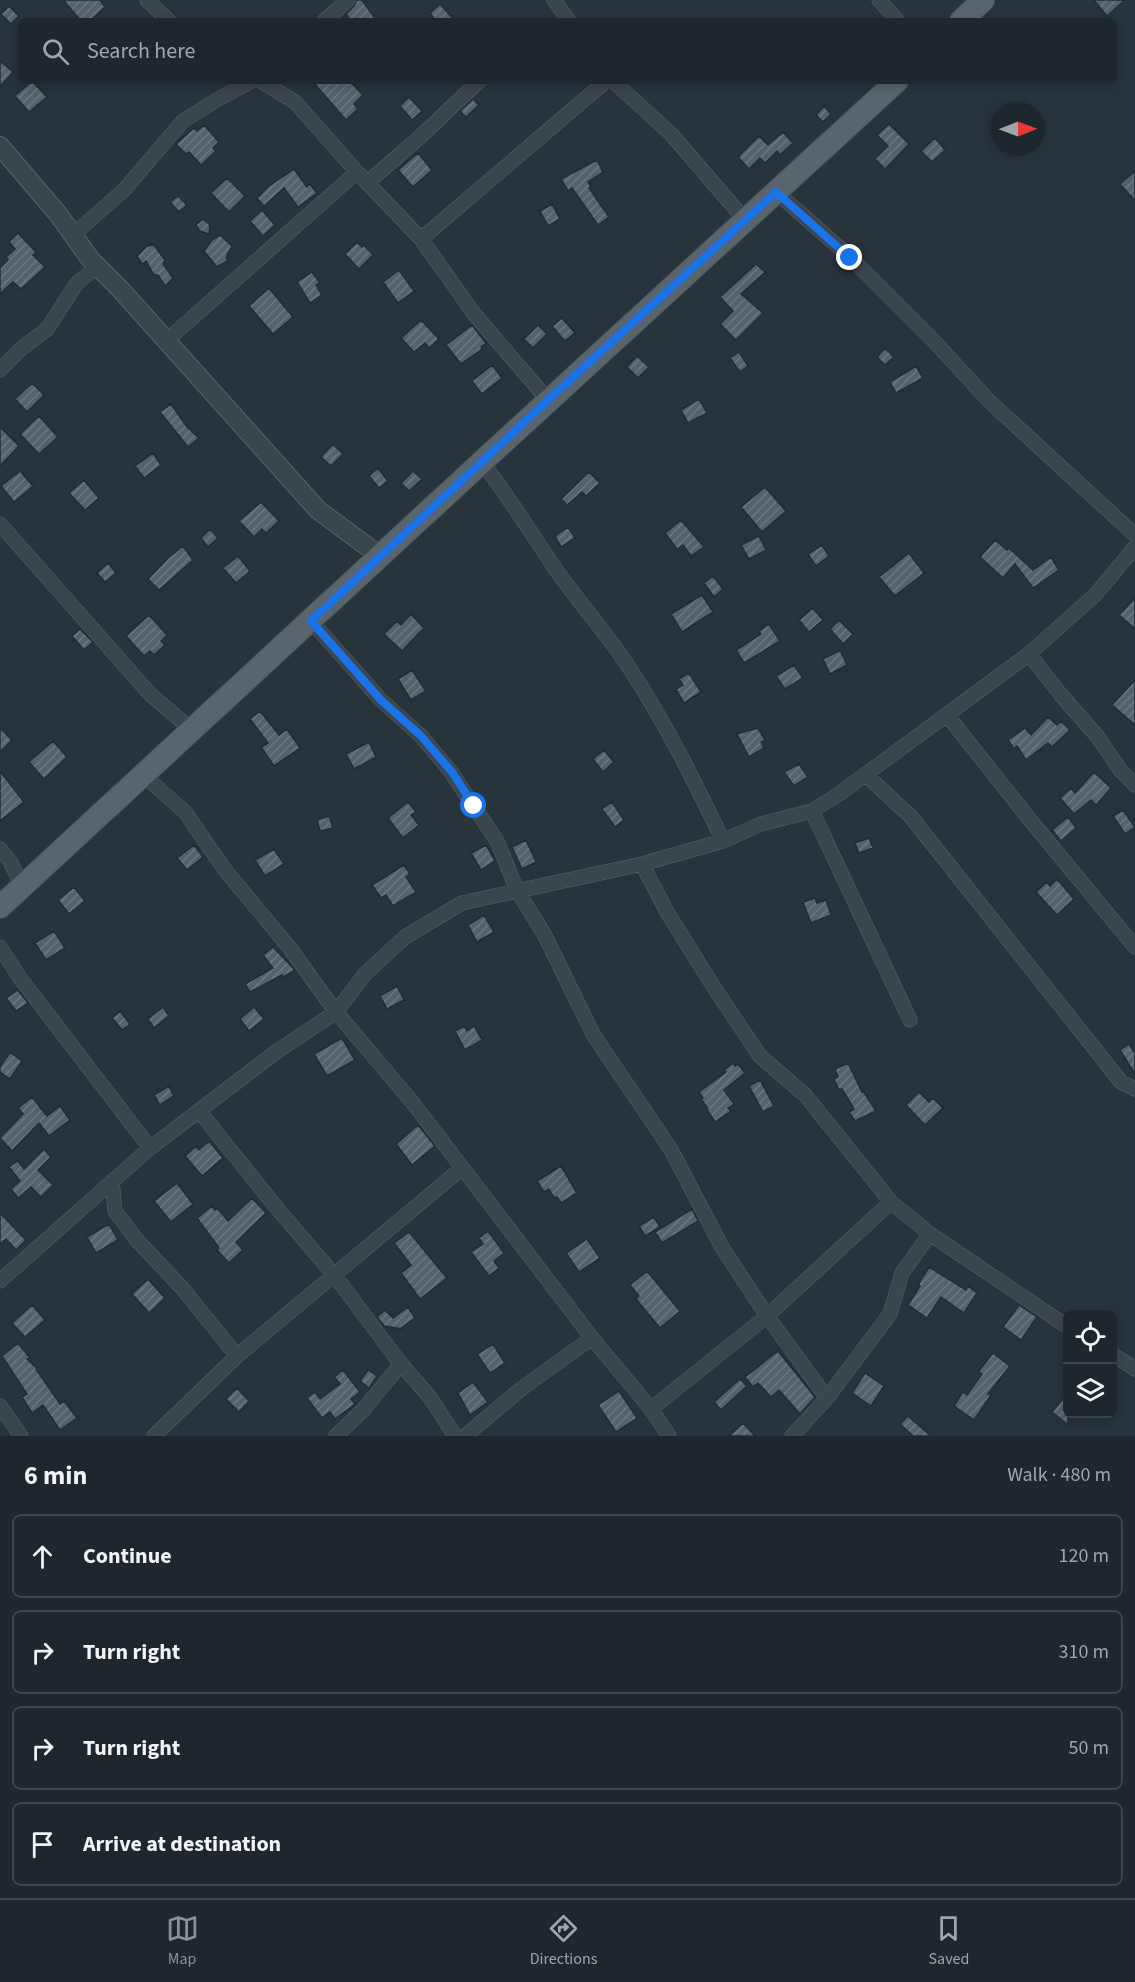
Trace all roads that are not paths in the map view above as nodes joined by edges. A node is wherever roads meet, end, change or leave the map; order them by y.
1 (147, 0) edge
2 (348, 0) edge
3 (554, 0) edge
4 (879, 0) edge
5 (983, 0) edge
6 (166, 18) edge
7 (327, 18) edge
8 (561, 18) edge
9 (895, 18) edge
10 (964, 18) edge
11 (246, 84) edge
12 (266, 84) edge
13 (476, 84) edge
14 (602, 84) edge
15 (616, 84) edge
16 (894, 84) edge
17 (0, 146) edge
18 (357, 172) junction
19 (367, 183) junction
20 (776, 192) junction
21 (746, 221) junction
22 (73, 235) junction
23 (421, 239) junction
24 (98, 266) junction
25 (166, 342) junction
26 (0, 370) edge
27 (548, 400) junction
28 (482, 462) junction
29 (0, 524) edge
30 (1135, 536) edge
31 (1135, 547) edge
32 (380, 556) junction
33 (311, 621) junction
34 (1029, 654) junction
35 (947, 715) junction
36 (192, 730) junction
37 (142, 774) junction
38 (865, 774) junction
39 (1135, 785) edge
40 (813, 811) junction
41 (723, 841) junction
42 (0, 849) edge
43 (642, 864) junction
44 (22, 886) junction
45 (517, 890) junction
46 (0, 907) edge
47 (1135, 946) edge
48 (0, 947) edge
49 (336, 1012) junction
50 (910, 1020) dead end
51 (1135, 1089) edge
52 (199, 1111) junction
53 (150, 1148) junction
54 (461, 1169) junction
55 (112, 1180) junction
56 (891, 1202) junction
57 (930, 1234) junction
58 (335, 1276) junction
59 (0, 1281) edge
60 (767, 1316) junction
61 (1063, 1325) edge
62 (592, 1338) junction
63 (237, 1356) junction
64 (1117, 1357) edge
65 (401, 1364) junction
66 (1135, 1369) edge
67 (827, 1398) junction
68 (0, 1406) edge
69 (651, 1409) junction
70 (21, 1436) edge
71 (154, 1436) edge
72 (336, 1436) edge
73 (455, 1436) edge
74 (465, 1436) edge
75 (669, 1436) edge
76 (792, 1436) edge

1 - 6 street
2 - 7 street
3 - 8 street
4 - 9 street
5 - 10 main road
11 - 22 street
12 - 18 street
13 - 19 street
14 - 23 street
15 - 21 street
16 - 20 main road
17 - 22 street
18 - 19 street
18 - 25 street
19 - 23 street
20 - 21 main road
20 - 30 street
21 - 27 main road
22 - 24 street
23 - 27 street
24 - 25 street
24 - 26 street
25 - 32 street
27 - 28 main road
28 - 32 main road
28 - 41 street
29 - 36 street
31 - 34 street
32 - 33 main road
33 - 36 main road
33 - 45 street
34 - 35 street
34 - 39 street
35 - 38 street
35 - 47 street
36 - 37 main road
37 - 44 main road
37 - 49 street
38 - 40 street
38 - 51 street
40 - 41 street
40 - 50 street
41 - 43 street
42 - 44 street
43 - 45 street
43 - 56 street
44 - 46 main road
45 - 49 street
45 - 60 street
48 - 53 street
49 - 52 street
49 - 54 street
52 - 53 street
52 - 58 street
53 - 55 street
54 - 58 street
54 - 62 street
55 - 59 street
55 - 63 street
56 - 57 street
56 - 60 street
57 - 61 street
57 - 67 street
58 - 63 street
58 - 65 street
60 - 67 street
60 - 69 street
62 - 69 street
62 - 74 street
63 - 71 street
64 - 66 street
65 - 72 street
65 - 73 street
67 - 76 street
68 - 70 street
69 - 75 street

